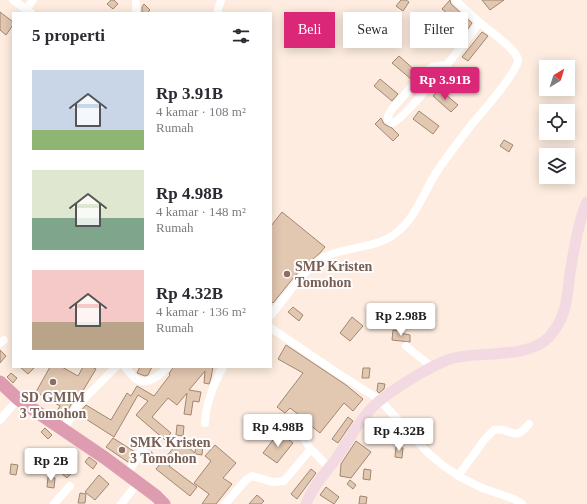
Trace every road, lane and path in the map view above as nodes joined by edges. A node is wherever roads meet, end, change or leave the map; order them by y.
1 (13, 0) edge
2 (33, 0) edge
3 (221, 0) edge
4 (455, 0) edge
5 (136, 3) dead end
6 (29, 11) edge
7 (136, 12) edge
8 (216, 12) edge
9 (479, 22) junction
10 (447, 65) junction
11 (587, 202) edge
12 (272, 314) edge
13 (272, 329) edge
14 (406, 346) dead end
15 (432, 367) junction
16 (115, 368) edge
17 (126, 368) edge
18 (167, 368) edge
19 (223, 368) edge
20 (0, 382) edge
21 (18, 399) junction
22 (380, 400) junction
23 (0, 420) edge
24 (205, 423) dead end
25 (528, 424) dead end
26 (274, 426) dead end
27 (64, 430) junction
28 (148, 441) dead end
29 (311, 450) junction
30 (329, 468) junction
31 (127, 474) junction
32 (458, 476) junction
33 (138, 483) junction
34 (70, 486) dead end
35 (310, 502) edge
36 (54, 504) edge
37 (122, 504) edge
38 (164, 504) edge
39 (225, 504) edge
40 (522, 504) edge

1 - 6 street
2 - 6 street
3 - 8 street
4 - 9 street
5 - 7 street
9 - 10 street
9 - 12 street
10 - 10 street
11 - 15 main road
13 - 22 street
14 - 15 street
15 - 22 main road
16 - 27 street
17 - 18 street
19 - 24 street
20 - 21 highway
21 - 23 street
21 - 27 highway
22 - 30 main road
22 - 32 street
25 - 32 street
26 - 29 street
27 - 31 highway
28 - 31 street
29 - 30 street
29 - 39 street
30 - 35 main road
31 - 33 highway
32 - 40 street
33 - 37 street
33 - 38 highway
34 - 36 street

